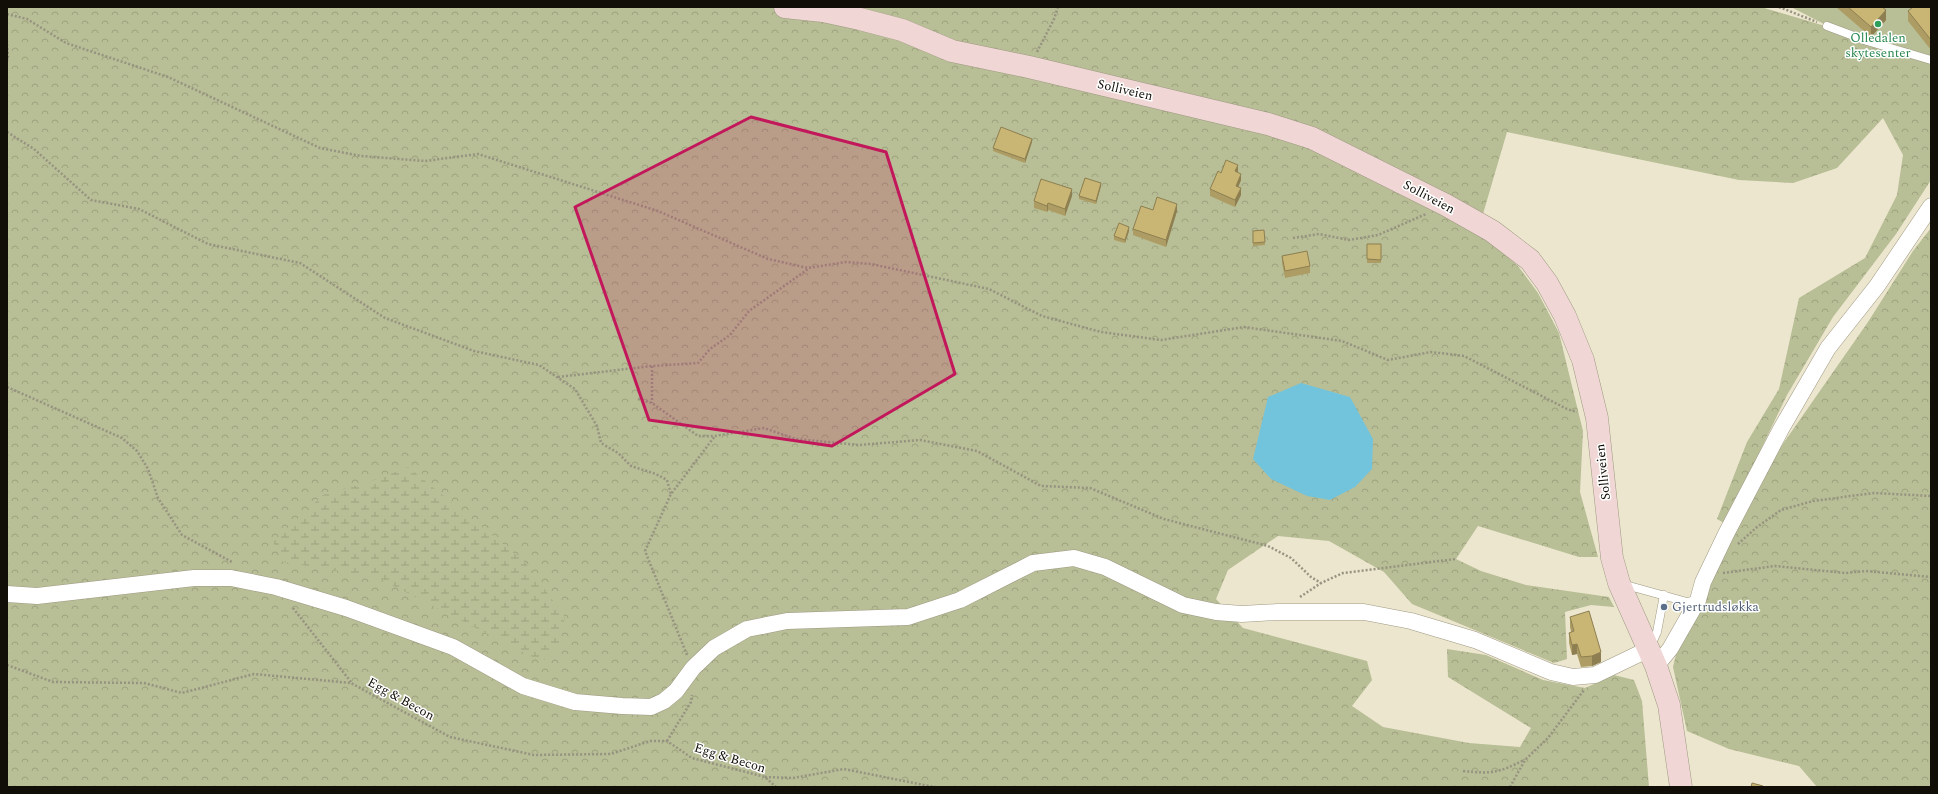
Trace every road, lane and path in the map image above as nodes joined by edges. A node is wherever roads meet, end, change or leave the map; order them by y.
1 (785, 7) edge
2 (1058, 7) edge
3 (1779, 7) edge
4 (7, 14) edge
5 (1827, 26) joint
6 (7, 44) edge
7 (1931, 60) edge
8 (7, 61) edge
9 (1029, 67) junction
10 (7, 132) edge
11 (1446, 206) junction
12 (1931, 206) edge
13 (1293, 238) dead end
14 (808, 268) junction
15 (652, 366) junction
16 (558, 377) junction
17 (7, 386) edge
18 (638, 399) dead end
19 (652, 403) junction
20 (1567, 409) dead end
21 (715, 436) junction
22 (672, 494) junction
23 (1931, 496) edge
24 (1737, 545) dead end
25 (1456, 559) dead end
26 (236, 565) dead end
27 (1722, 568) dead end
28 (1931, 577) edge
29 (1620, 583) junction
30 (276, 587) junction
31 (7, 594) edge
32 (1664, 595) junction
33 (1698, 600) junction
34 (1652, 657) junction
35 (7, 665) edge
36 (693, 668) junction
37 (1594, 675) junction
38 (351, 683) junction
39 (666, 741) junction
40 (1525, 760) junction
41 (1463, 771) dead end
42 (764, 778) junction
43 (776, 787) edge
44 (934, 787) edge
45 (1510, 787) edge
46 (1681, 787) edge

1 - 9 street, Solliveien
2 - 9 path
3 - 5 path
4 - 14 path
5 - 7 lane
6 - 8 path
9 - 11 street, Solliveien
10 - 16 path
11 - 13 path
11 - 29 street, Solliveien
12 - 33 street
14 - 15 path
14 - 20 path
15 - 16 path
15 - 19 path
16 - 22 path
17 - 26 path
18 - 19 path
19 - 21 path
21 - 22 path
21 - 25 path
22 - 36 path
23 - 24 path
27 - 28 path
29 - 32 lane
29 - 34 street, Solliveien
30 - 31 street
30 - 36 street
30 - 38 path
32 - 33 lane
32 - 34 lane
33 - 34 street
34 - 37 street
34 - 46 street, Solliveien
35 - 38 path, Egg & Becon
36 - 37 street
36 - 39 path
37 - 40 path
38 - 39 path, Egg & Becon
39 - 42 path, Egg & Becon
40 - 41 path
40 - 45 path
42 - 43 path, Egg & Becon
42 - 44 path

